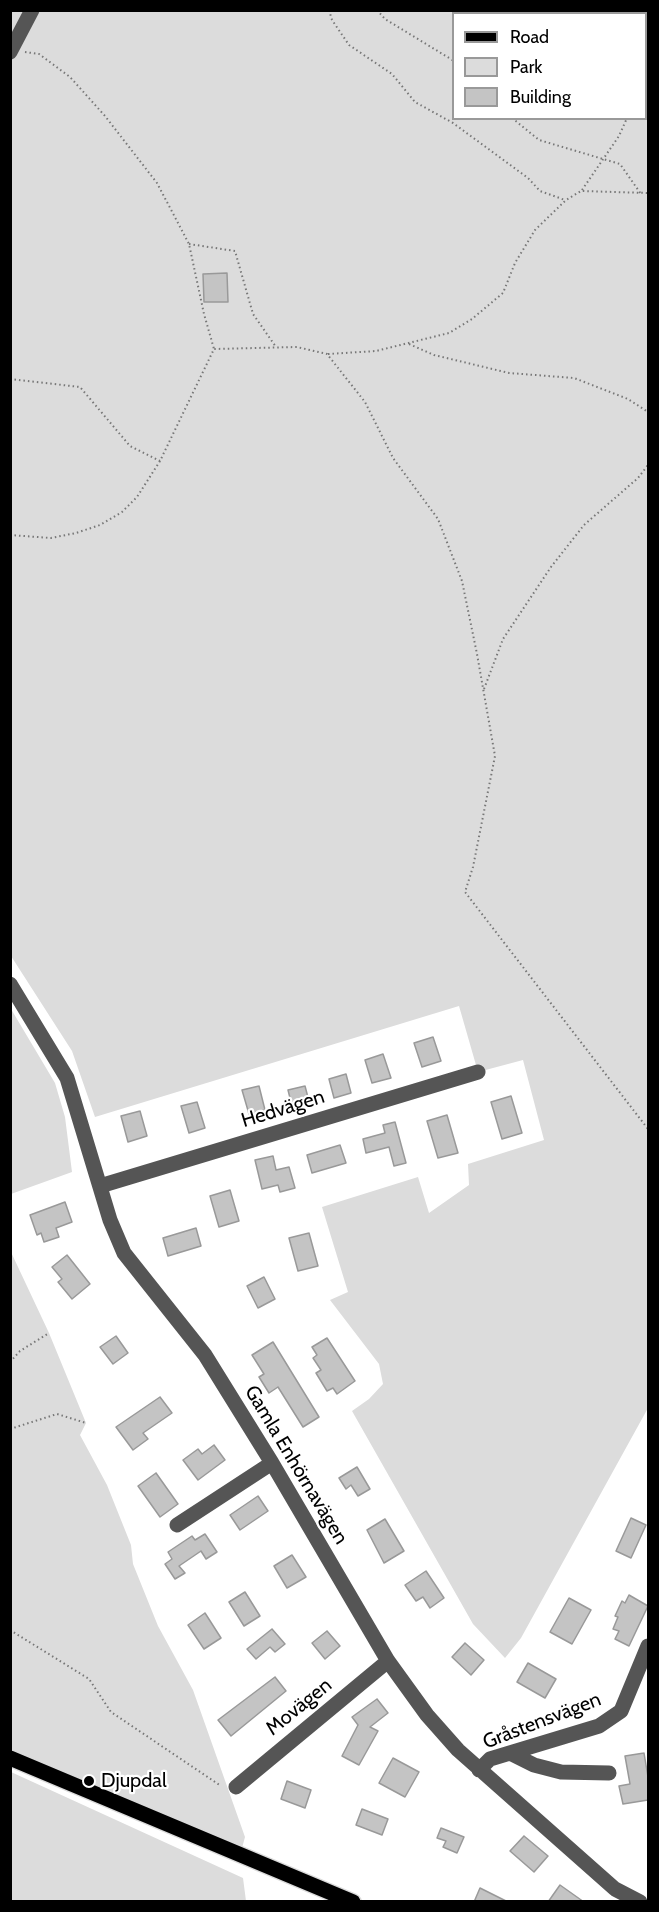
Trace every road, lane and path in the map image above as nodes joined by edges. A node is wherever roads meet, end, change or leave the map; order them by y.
1 (32, 10) edge
2 (329, 10) edge
3 (377, 10) edge
4 (11, 51) edge
5 (452, 60) edge
6 (514, 120) edge
7 (626, 120) edge
8 (604, 158) junction
9 (581, 191) junction
10 (641, 194) junction
11 (648, 194) edge
12 (566, 200) junction
13 (189, 244) junction
14 (408, 344) junction
15 (276, 347) junction
16 (214, 349) junction
17 (327, 354) junction
18 (10, 379) edge
19 (648, 412) edge
20 (159, 461) junction
21 (648, 465) edge
22 (10, 534) edge
23 (484, 691) junction
24 (10, 984) edge
25 (478, 1072) dead end
26 (648, 1129) edge
27 (100, 1186) junction
28 (49, 1333) dead end
29 (10, 1362) edge
30 (86, 1423) dead end
31 (10, 1429) edge
32 (272, 1463) junction
33 (177, 1525) dead end
34 (10, 1629) edge
35 (648, 1646) edge
36 (388, 1661) junction
37 (510, 1753) junction
38 (10, 1758) edge
39 (479, 1770) junction
40 (609, 1773) dead end
41 (236, 1787) joint
42 (353, 1902) edge
43 (640, 1902) edge

1 - 4 street
2 - 12 path
3 - 5 path
4 - 13 path
6 - 8 path
7 - 8 path
8 - 9 path
8 - 10 path
9 - 10 path
9 - 12 path
10 - 11 path
12 - 14 path
13 - 15 path
13 - 16 path
14 - 17 path
14 - 19 path
15 - 16 path
15 - 17 path
16 - 20 path
17 - 23 path
18 - 20 path
20 - 22 path
21 - 23 path
23 - 26 path
24 - 27 street, Gamla Enhörnavägen
25 - 27 street, Hedvägen
27 - 32 street, Gamla Enhörnavägen
28 - 29 path
30 - 31 path
32 - 33 street
32 - 36 street, Gamla Enhörnavägen
34 - 41 path
35 - 37 street, Gråstensvägen
36 - 39 street, Gamla Enhörnavägen
36 - 41 street, Movägen
37 - 39 street, Gråstensvägen
37 - 40 street
38 - 42 main road
39 - 43 street, Gamla Enhörnavägen

